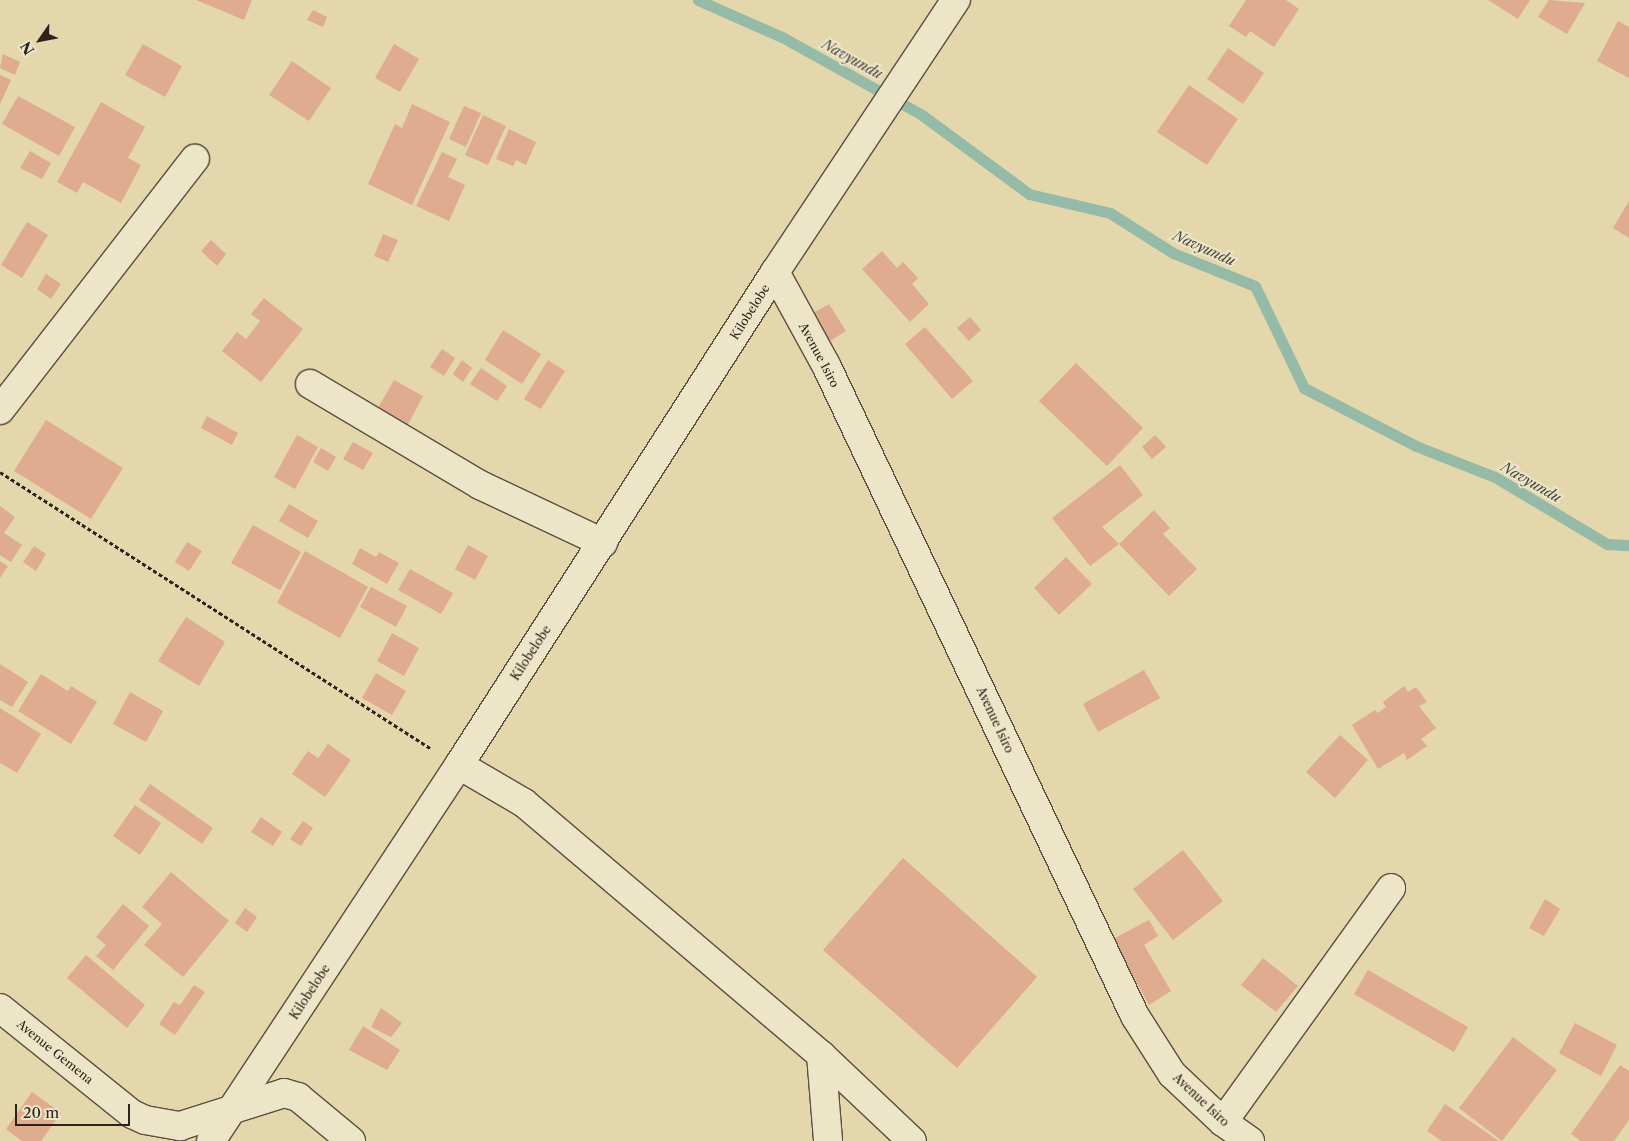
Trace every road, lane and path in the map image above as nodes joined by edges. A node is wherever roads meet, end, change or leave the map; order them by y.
1 (956, 0) edge
2 (195, 159) dead end
3 (775, 272) junction
4 (310, 384) dead end
5 (0, 410) edge
6 (0, 472) edge
7 (603, 543) junction
8 (459, 765) junction
9 (1391, 888) dead end
10 (0, 1008) edge
11 (821, 1055) junction
12 (234, 1108) junction
13 (1223, 1122) junction
14 (211, 1141) edge
15 (351, 1141) edge
16 (828, 1141) edge
17 (912, 1141) edge
18 (1250, 1141) edge

1 - 3 street, Kilobelobe
2 - 5 street
3 - 7 street, Kilobelobe
3 - 13 street, Avenue Isiro
4 - 7 street
6 - 8 path
7 - 8 street, Kilobelobe
8 - 11 street
8 - 12 street, Kilobelobe
9 - 13 street
10 - 12 street, Avenue Gemena
11 - 16 street
11 - 17 street
12 - 14 street, Kilobelobe
12 - 15 street, Avenue Gemena
13 - 18 street, Avenue Isiro

